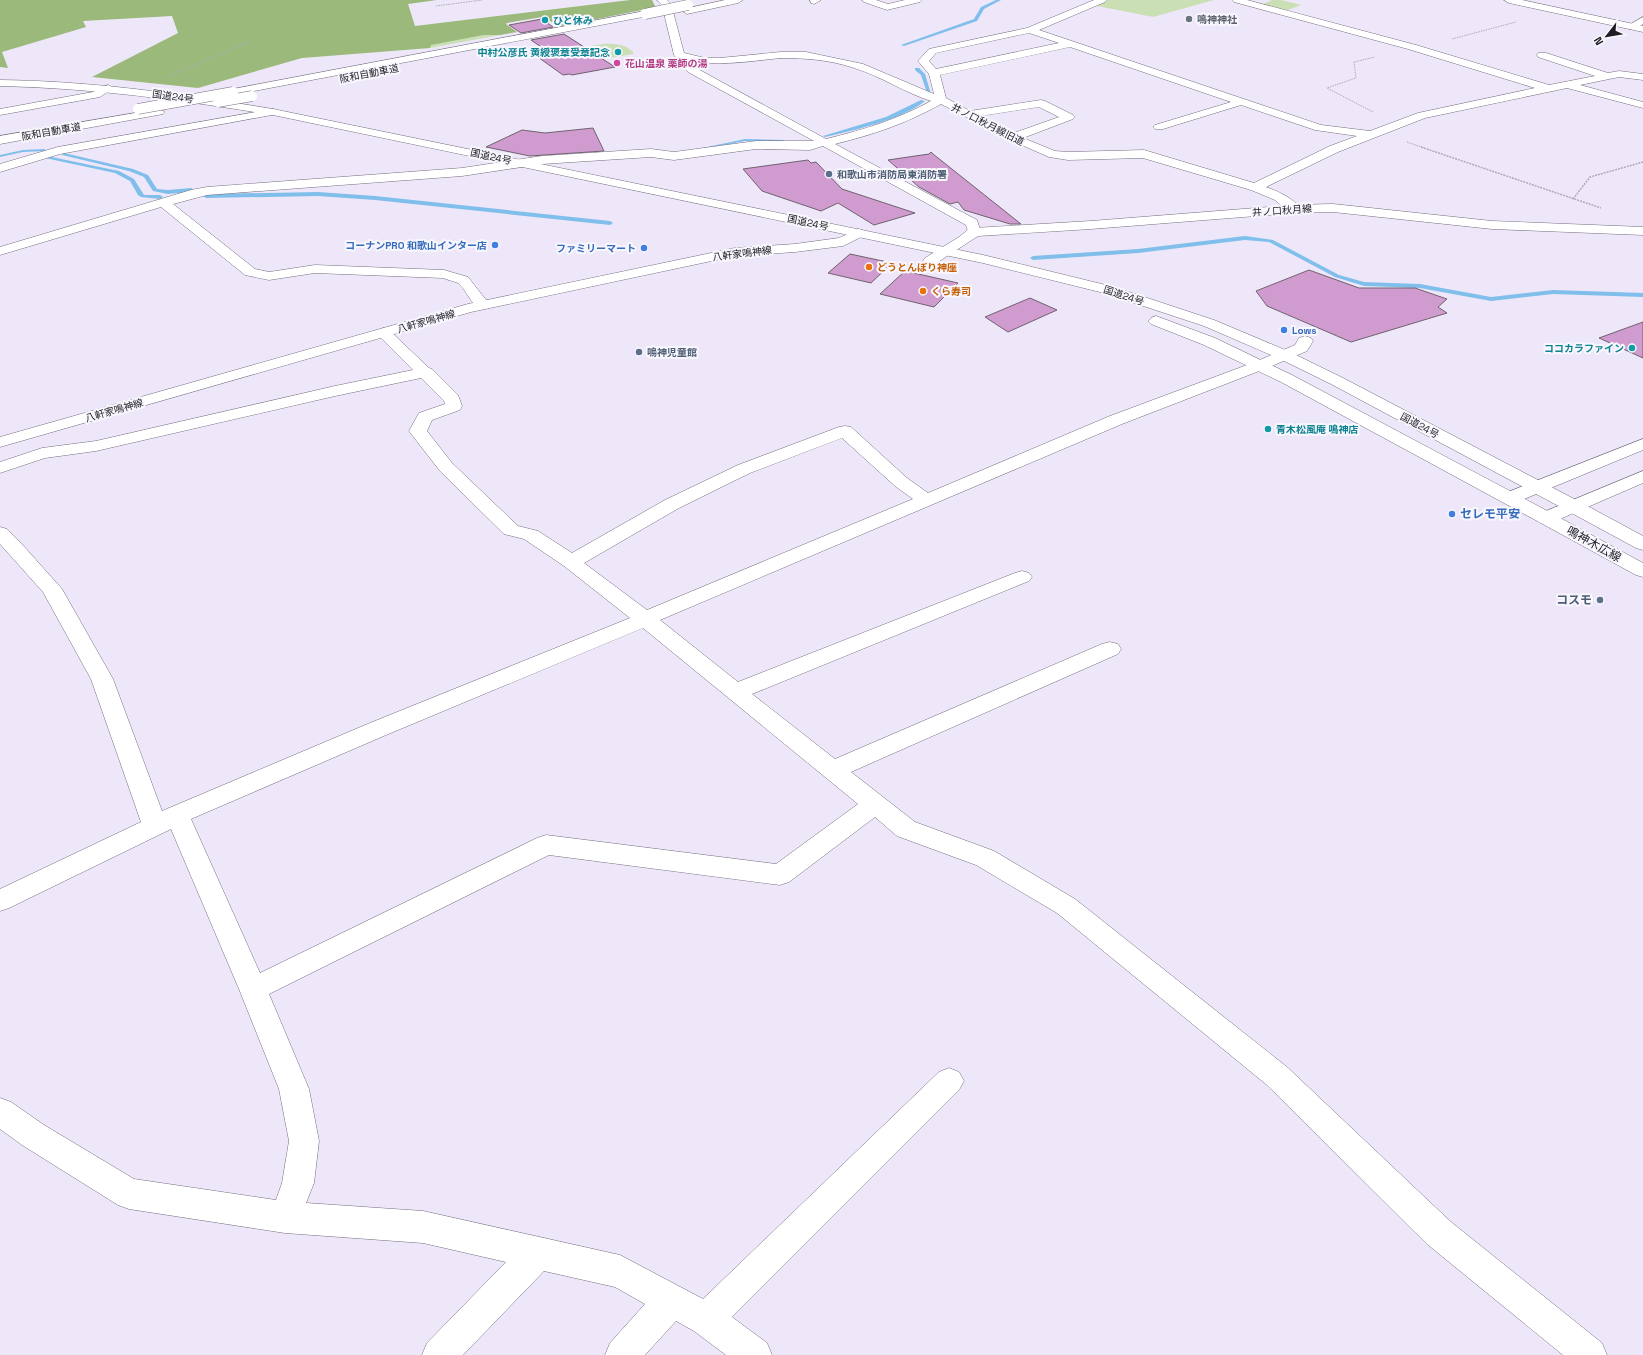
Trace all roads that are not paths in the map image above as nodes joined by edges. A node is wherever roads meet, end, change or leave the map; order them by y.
1 (710, 0) edge
2 (738, 0) edge
3 (867, 0) edge
4 (917, 0) edge
5 (1102, 0) edge
6 (1237, 0) edge
7 (1273, 0) edge
8 (1509, 0) edge
9 (667, 1) edge
10 (1259, 5) junction
11 (887, 7) junction
12 (688, 8) junction
13 (899, 11) dead end
14 (644, 17) junction
15 (1643, 20) edge
16 (1632, 27) junction
17 (1030, 30) junction
18 (1643, 30) edge
19 (1072, 44) junction
20 (678, 55) junction
21 (1542, 55) dead end
22 (934, 73) junction
23 (1607, 77) junction
24 (1643, 77) edge
25 (0, 83) edge
26 (1568, 85) junction
27 (108, 88) junction
28 (1547, 88) junction
29 (0, 90) edge
30 (96, 95) junction
31 (940, 100) junction
32 (1241, 102) junction
33 (1643, 105) edge
34 (0, 112) edge
35 (273, 112) junction
36 (970, 114) junction
37 (246, 117) junction
38 (1159, 127) dead end
39 (0, 132) edge
40 (1372, 134) junction
41 (1014, 137) junction
42 (0, 140) edge
43 (824, 143) junction
44 (524, 163) junction
45 (0, 168) edge
46 (494, 168) junction
47 (1255, 187) junction
48 (164, 203) junction
49 (1294, 209) junction
50 (1643, 231) edge
51 (974, 232) junction
52 (858, 233) junction
53 (843, 242) junction
54 (0, 250) edge
55 (887, 251) dead end
56 (944, 251) junction
57 (483, 305) junction
58 (384, 333) junction
59 (1305, 341) dead end
60 (1284, 355) junction
61 (1261, 366) junction
62 (426, 372) junction
63 (0, 442) edge
64 (1643, 444) edge
65 (0, 468) edge
66 (1643, 476) edge
67 (1537, 487) junction
68 (1510, 498) junction
69 (927, 501) junction
70 (1573, 506) junction
71 (1546, 518) junction
72 (0, 533) edge
73 (1643, 544) edge
74 (571, 562) junction
75 (1643, 571) edge
76 (1022, 577) dead end
77 (645, 619) junction
78 (1110, 650) dead end
79 (735, 692) junction
80 (832, 770) junction
81 (876, 804) junction
82 (166, 821) junction
83 (0, 901) edge
84 (253, 989) junction
85 (950, 1081) dead end
86 (0, 1112) edge
87 (285, 1217) junction
88 (540, 1253) junction
89 (671, 1301) junction
90 (706, 1319) junction
91 (439, 1355) edge
92 (622, 1355) edge
93 (755, 1355) edge
94 (1590, 1355) edge

1 - 12 main road, 阪和自動車道
2 - 12 main road, 阪和自動車道
3 - 11 main road
4 - 11 main road
5 - 17 main road
6 - 10 main road
7 - 10 main road
8 - 16 main road
9 - 20 main road
10 - 28 main road
11 - 13 main road
12 - 14 main road, 阪和自動車道
14 - 39 main road, 阪和自動車道, bridge
14 - 42 main road, 阪和自動車道, bridge
15 - 16 main road
16 - 18 main road
17 - 19 main road
17 - 22 main road
19 - 22 main road
19 - 32 main road
20 - 31 main road, 井ノ口秋月線旧道
20 - 43 main road
21 - 23 main road
22 - 31 main road
23 - 24 main road
23 - 26 main road
25 - 27 main road, 国道24号
26 - 28 main road
26 - 33 main road
27 - 30 main road
27 - 35 main road, 国道24号
28 - 40 main road
29 - 30 main road, 国道24号
30 - 34 main road
30 - 37 main road, 国道24号
31 - 36 main road, 井ノ口秋月線旧道
31 - 43 main road
32 - 38 main road
32 - 40 main road
35 - 37 main road
35 - 44 main road, 国道24号
36 - 41 main road, 井ノ口秋月線旧道
36 - 41 main road
37 - 45 main road
37 - 46 main road, 国道24号
40 - 47 main road
41 - 47 main road, 井ノ口秋月線旧道
43 - 44 main road
43 - 51 main road
44 - 46 main road
44 - 52 main road, 国道24号
46 - 48 main road
46 - 53 main road, 国道24号
47 - 49 main road, 井ノ口秋月線旧道
48 - 54 main road
48 - 57 main road
49 - 50 main road, 井ノ口秋月線
49 - 51 main road, 井ノ口秋月線
51 - 56 main road
52 - 53 main road, 八軒家鳴神線
52 - 56 main road, 国道24号
53 - 55 main road, 国道24号
53 - 57 main road, 八軒家鳴神線
56 - 60 main road, 国道24号
56 - 61 main road, 国道24号
57 - 58 main road, 八軒家鳴神線
58 - 62 main road
58 - 63 main road, 八軒家鳴神線
59 - 60 main road
60 - 61 main road
60 - 67 main road, 国道24号
61 - 68 main road, 国道24号
61 - 69 main road
62 - 65 main road
62 - 74 main road
64 - 67 main road
66 - 70 main road
67 - 68 main road
67 - 70 main road, 国道24号
68 - 71 main road, 国道24号
69 - 74 main road
69 - 77 main road
70 - 71 main road
70 - 73 main road, 鳴神木広線
71 - 75 main road, 鳴神木広線
72 - 82 main road
74 - 77 main road
76 - 79 main road
77 - 79 main road
77 - 82 main road
78 - 80 main road
79 - 80 main road
80 - 81 main road
81 - 84 main road
81 - 94 main road
82 - 83 main road
82 - 84 main road
84 - 87 main road
85 - 90 main road
86 - 87 main road
87 - 88 main road
88 - 89 main road
88 - 91 main road
89 - 90 main road
89 - 92 main road
90 - 93 main road

